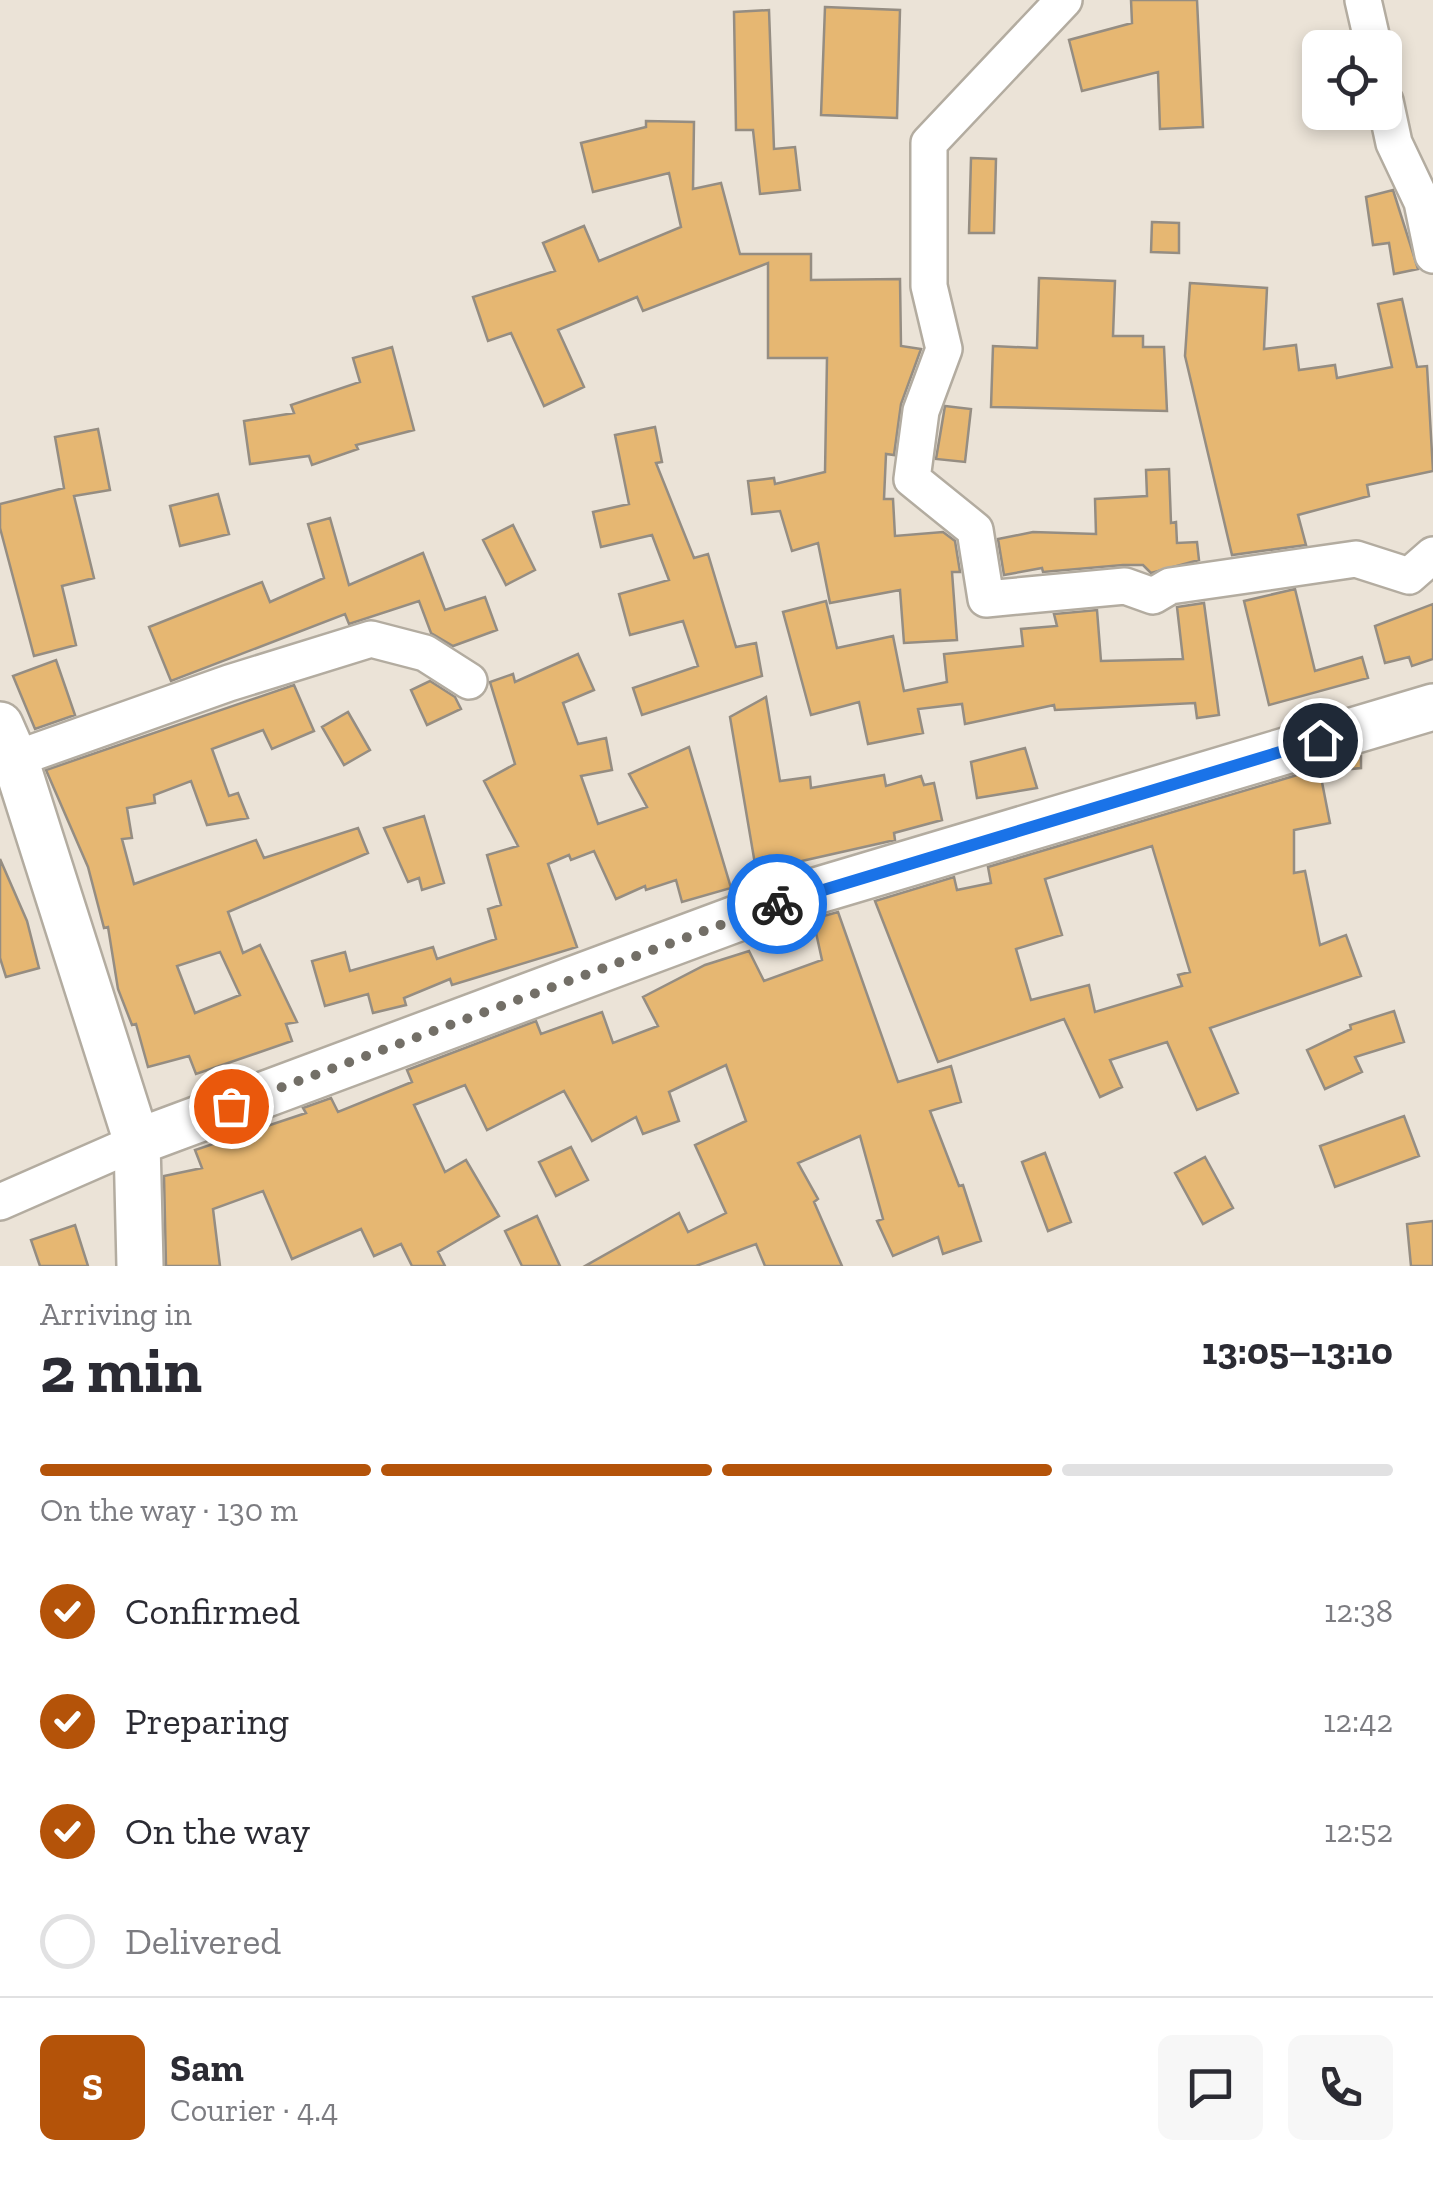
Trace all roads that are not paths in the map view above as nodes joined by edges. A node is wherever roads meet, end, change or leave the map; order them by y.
1 (1064, 0) edge
2 (1363, 0) edge
3 (1370, 30) edge
4 (1391, 130) edge
5 (1433, 255) edge
6 (1433, 555) edge
7 (469, 681) dead end
8 (1433, 707) edge
9 (8, 742) edge
10 (137, 1142) junction
11 (0, 1202) edge
12 (140, 1266) edge

1 - 6 street
2 - 3 street
4 - 5 street
7 - 9 street
8 - 10 main road
9 - 10 main road
10 - 11 street
10 - 12 main road

